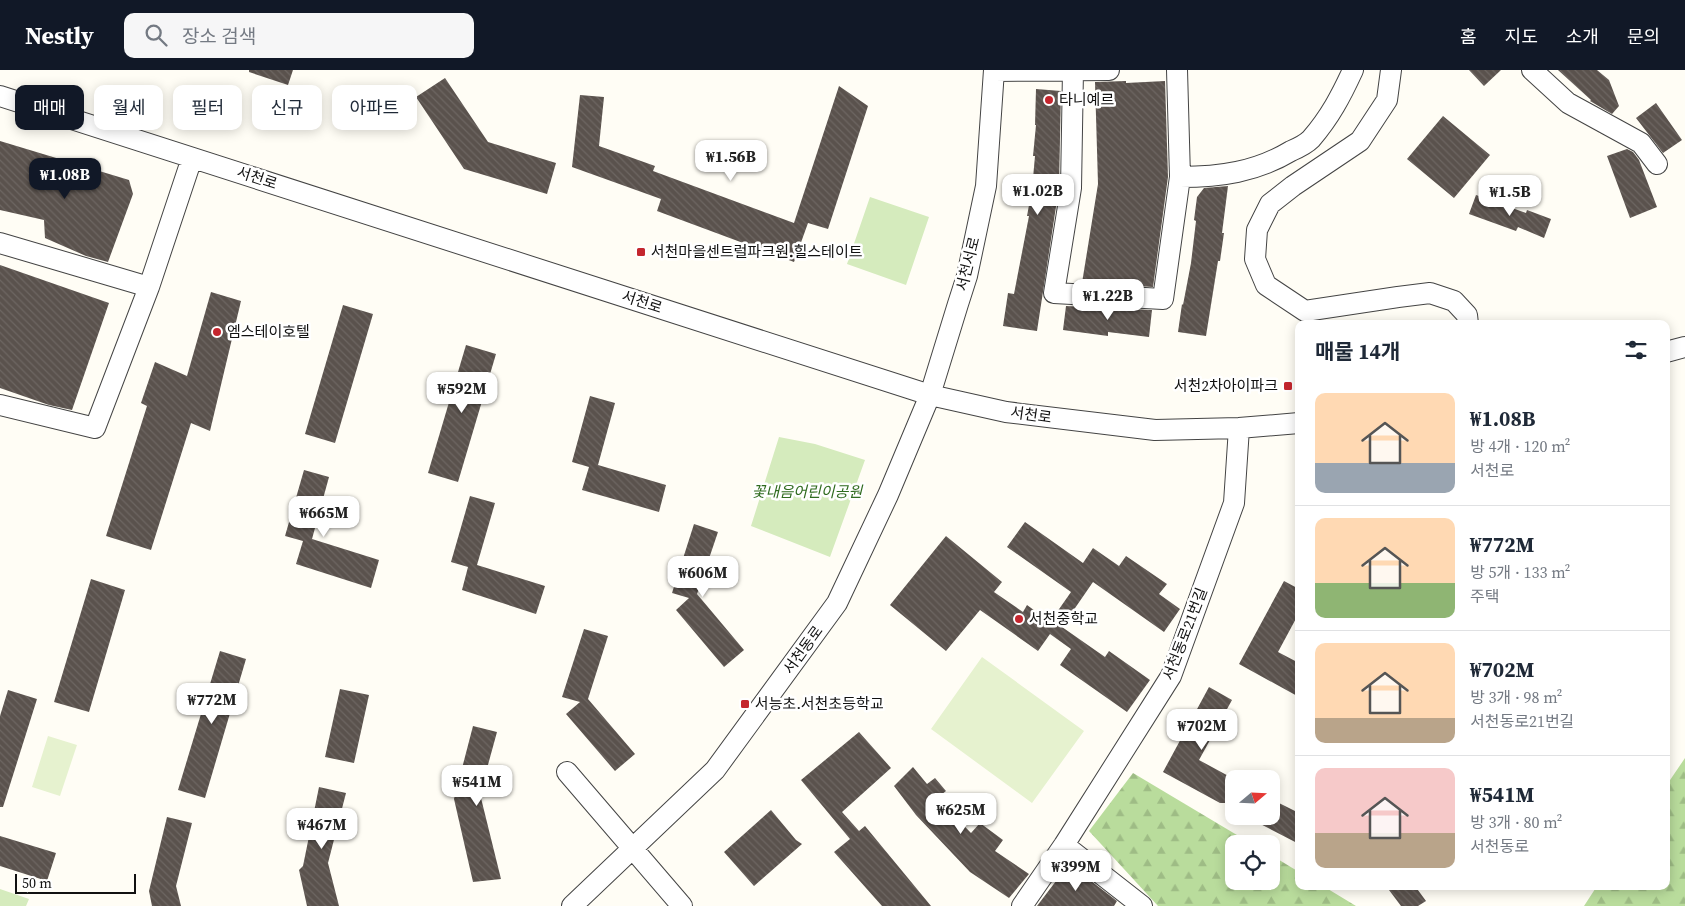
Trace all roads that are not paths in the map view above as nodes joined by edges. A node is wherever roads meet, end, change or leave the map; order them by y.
1 (1109, 70) edge
2 (1177, 70) edge
3 (1353, 70) edge
4 (1391, 70) edge
5 (1532, 70) edge
6 (994, 71) edge
7 (1073, 71) edge
8 (0, 96) edge
9 (192, 158) junction
10 (1657, 164) dead end
11 (1180, 177) junction
12 (0, 243) edge
13 (149, 287) junction
14 (1468, 320) edge
15 (1685, 347) edge
16 (1670, 351) edge
17 (930, 395) junction
18 (0, 405) edge
19 (1295, 423) edge
20 (1239, 428) junction
21 (567, 772) dead end
22 (1064, 845) junction
23 (633, 849) junction
24 (1132, 903) edge
25 (572, 906) edge
26 (682, 906) edge
27 (1022, 906) edge

1 - 7 street
2 - 11 street
3 - 11 street
4 - 14 street
5 - 10 street
6 - 7 street
6 - 17 street, 서천서로
7 - 11 street
8 - 9 street, 서천로
9 - 13 street
9 - 17 street, 서천로
12 - 13 street
13 - 18 street
15 - 16 street
17 - 20 street, 서천로
17 - 23 street, 서천동로
19 - 20 street, 서천로
20 - 22 street, 서천동로21번길
21 - 23 street
22 - 24 street
22 - 27 street, 서천동로21번길
23 - 25 street, 서천동로
23 - 26 street

